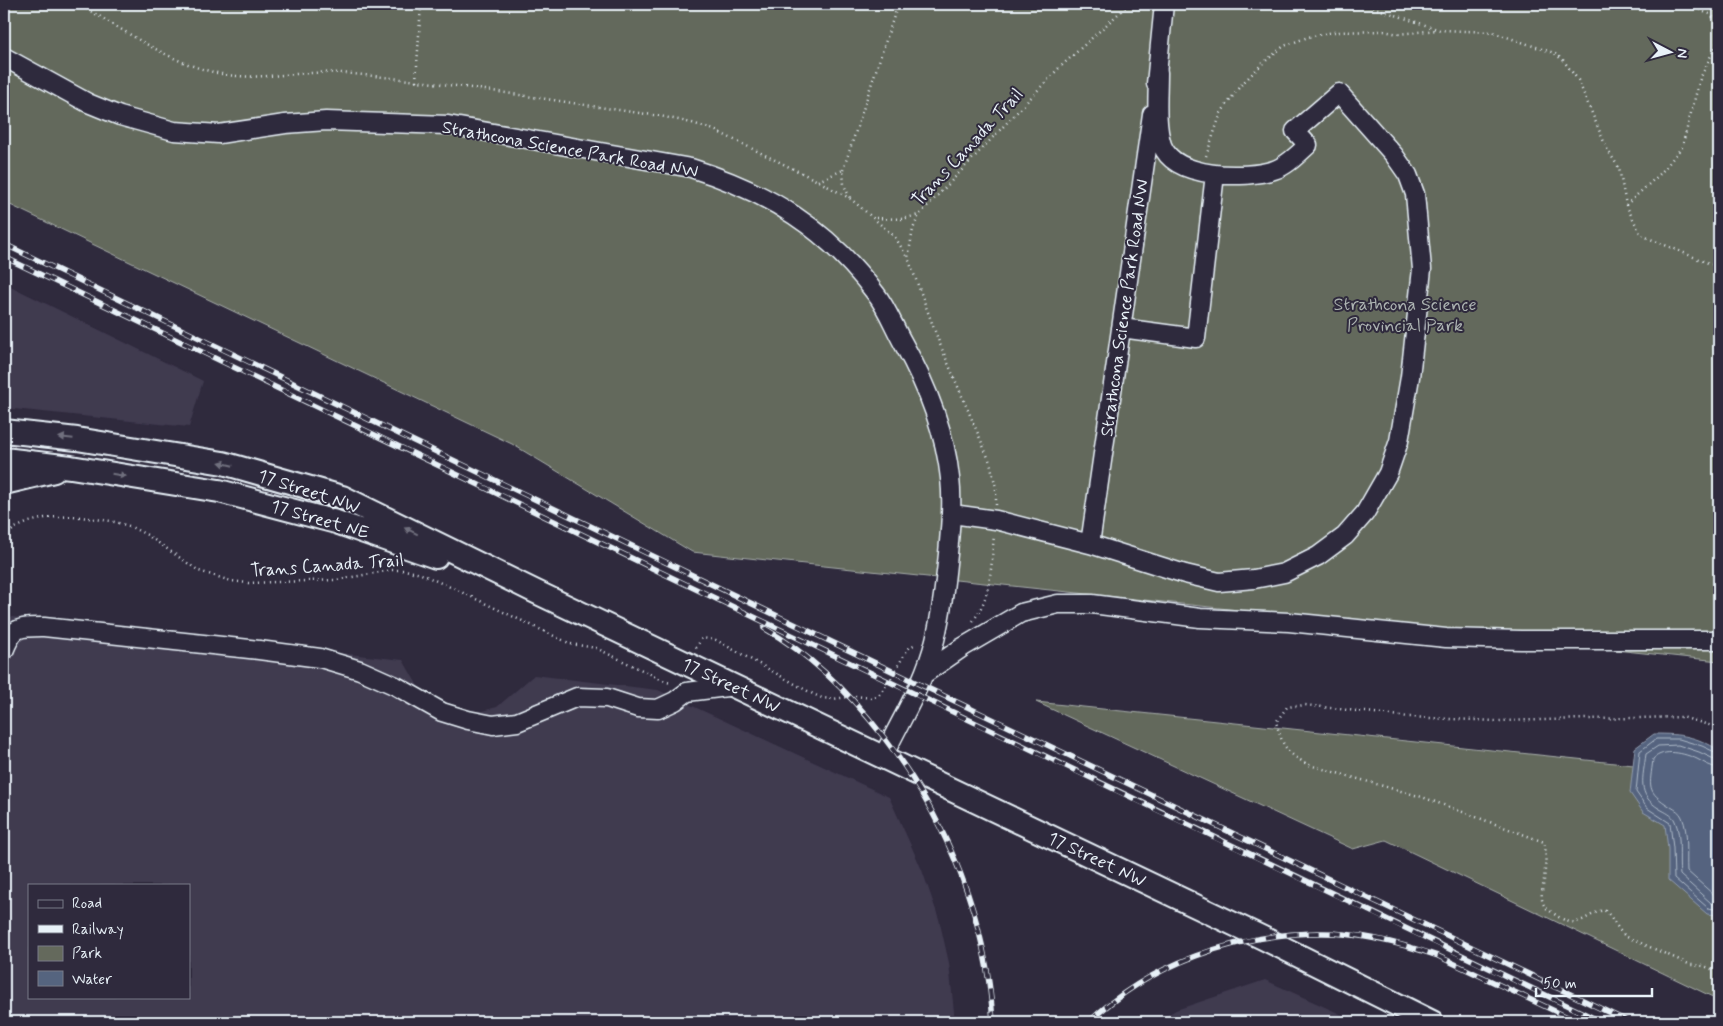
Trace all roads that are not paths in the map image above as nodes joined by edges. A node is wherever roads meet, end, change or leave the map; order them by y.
1 (1164, 4) edge
2 (4, 57) edge
3 (1158, 72) junction
4 (1208, 173) junction
5 (1121, 328) junction
6 (4, 431) edge
7 (4, 459) edge
8 (71, 467) junction
9 (4, 483) edge
10 (952, 514) junction
11 (1090, 544) junction
12 (534, 590) junction
13 (1719, 640) edge
14 (4, 651) edge
15 (924, 674) junction
16 (736, 686) junction
17 (883, 757) junction
18 (1432, 1022) edge

1 - 3 street, Strathcona Science Park Road NW
2 - 10 street, Strathcona Science Park Road NW
3 - 4 street, Strathcona Science Park Road NW
3 - 5 street, Strathcona Science Park Road NW
4 - 5 street
4 - 11 street, Strathcona Science Park Road NW
5 - 11 street, Strathcona Science Park Road NW
12 -> 6 main road, 17 Street NW
7 - 8 main road
8 - 9 main road
8 -> 12 main road, 17 Street NE
10 - 11 street, Strathcona Science Park Road NW
10 - 15 street, Strathcona Science Park Road NW
12 - 16 main road, 17 Street NW
13 - 15 street
14 - 16 street
15 - 17 street, Strathcona Science Park Road NW
16 - 17 main road, 17 Street NW
17 - 18 main road, 17 Street NW

